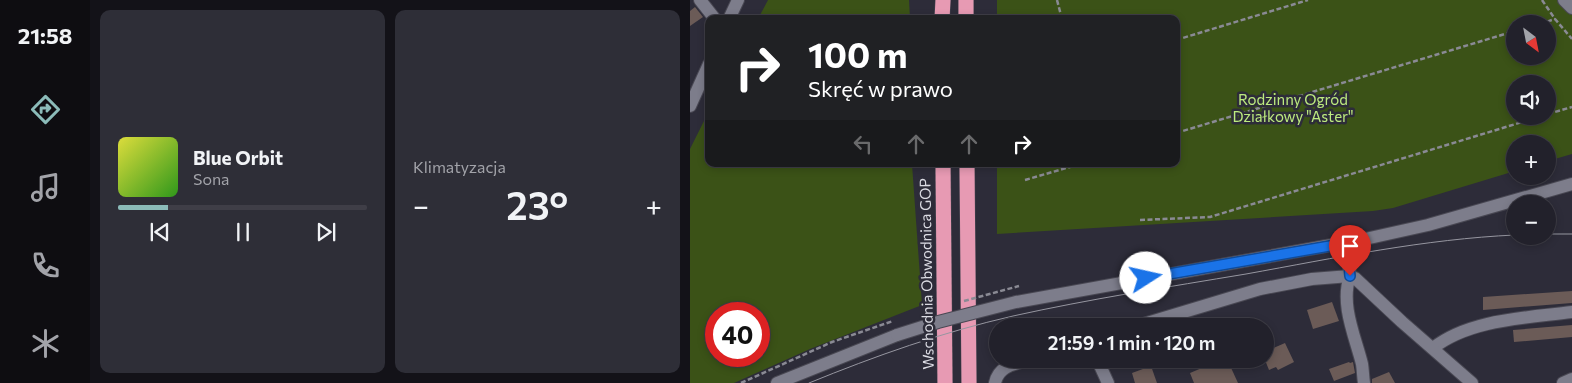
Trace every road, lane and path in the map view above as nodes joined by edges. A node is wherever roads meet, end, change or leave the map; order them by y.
1 (700, 0) edge
2 (738, 0) edge
3 (942, 0) edge
4 (966, 0) edge
5 (1057, 0) edge
6 (1308, 0) edge
7 (1542, 0) edge
8 (1564, 0) edge
9 (1572, 8) edge
10 (712, 15) edge
11 (731, 15) edge
12 (942, 15) edge
13 (966, 15) edge
14 (1061, 15) edge
15 (1552, 15) edge
16 (1556, 20) edge
17 (1506, 34) edge
18 (1180, 39) edge
19 (1572, 39) edge
20 (705, 73) edge
21 (690, 106) edge
22 (1572, 107) edge
23 (1556, 112) edge
24 (1512, 125) edge
25 (1180, 132) edge
26 (943, 167) edge
27 (967, 167) edge
28 (1070, 167) edge
29 (1025, 180) dead end
30 (1572, 184) edge
31 (1140, 220) dead end
32 (1347, 243) junction
33 (1350, 276) junction
34 (1572, 312) edge
35 (1164, 318) edge
36 (893, 321) dead end
37 (1433, 348) junction
38 (1002, 368) edge
39 (1101, 368) edge
40 (1572, 379) edge
41 (1464, 380) edge
42 (741, 383) edge
43 (776, 383) edge
44 (945, 383) edge
45 (969, 383) edge
46 (995, 383) edge
47 (1108, 383) edge
48 (1364, 383) edge
49 (1563, 383) edge

1 - 10 street
2 - 11 street
3 - 12 highway
4 - 13 highway
5 - 14 path
6 - 18 path
7 - 15 path
8 - 9 street
16 - 19 path
17 - 25 path
20 - 21 street
22 - 23 path
24 - 31 path
26 - 44 highway, Wschodnia Obwodnica GOP
27 - 45 highway
28 - 29 path
30 - 32 street
32 - 33 street
32 - 43 street, bridge
33 - 35 street
33 - 37 street
33 - 48 street
34 - 37 street
36 - 42 path
37 - 41 street
38 - 46 street
39 - 47 street
40 - 49 street

